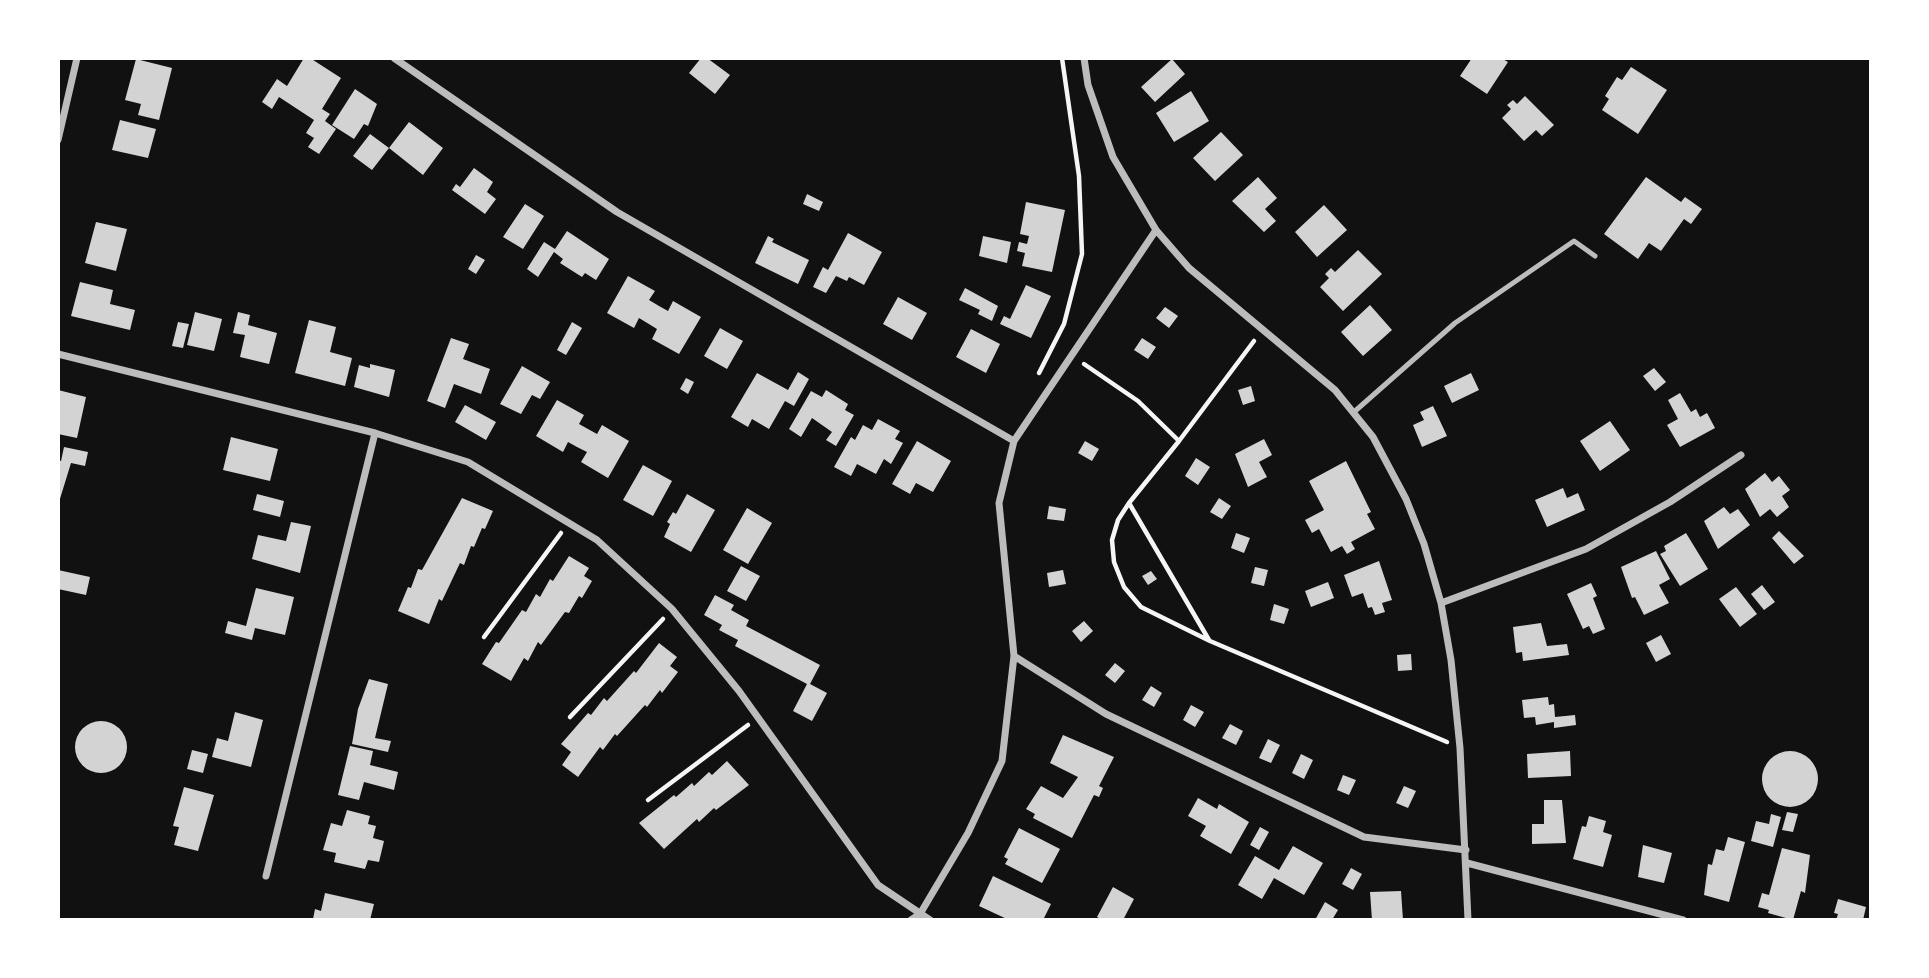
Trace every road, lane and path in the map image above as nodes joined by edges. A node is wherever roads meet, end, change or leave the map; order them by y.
1 (77, 58) edge
2 (394, 58) edge
3 (1062, 58) edge
4 (1084, 58) edge
5 (58, 140) edge
6 (1156, 230) junction
7 (1595, 256) dead end
8 (1264, 329) junction
9 (58, 354) edge
10 (1072, 355) junction
11 (1039, 374) dead end
12 (1354, 412) junction
13 (375, 432) junction
14 (1014, 441) junction
15 (1179, 441) junction
16 (1741, 455) dead end
17 (1129, 503) junction
18 (569, 523) junction
19 (1441, 603) junction
20 (672, 609) junction
21 (484, 637) dead end
22 (1210, 641) junction
23 (1014, 656) junction
24 (758, 717) junction
25 (570, 718) dead end
26 (1460, 748) junction
27 (648, 800) dead end
28 (1466, 850) junction
29 (1467, 863) junction
30 (266, 876) dead end
31 (920, 915) junction
32 (911, 920) edge
33 (930, 920) edge
34 (1468, 920) edge
35 (1683, 920) edge

1 - 5 street
2 - 14 street
3 - 11 path
4 - 6 street
6 - 8 street
6 - 10 street
7 - 12 lane
8 - 12 street
8 - 15 path
9 - 13 street
10 - 14 street
10 - 15 path
12 - 19 street
13 - 18 street
13 - 30 street
14 - 23 street
15 - 17 path
16 - 19 street
17 - 22 path
17 - 22 path
18 - 20 street
18 - 21 path
19 - 26 street
20 - 24 street
20 - 25 path
22 - 26 path
23 - 28 street
23 - 31 street
24 - 27 path
24 - 31 street
26 - 28 street
28 - 29 street
29 - 34 street
29 - 35 street
31 - 32 street
31 - 33 street

